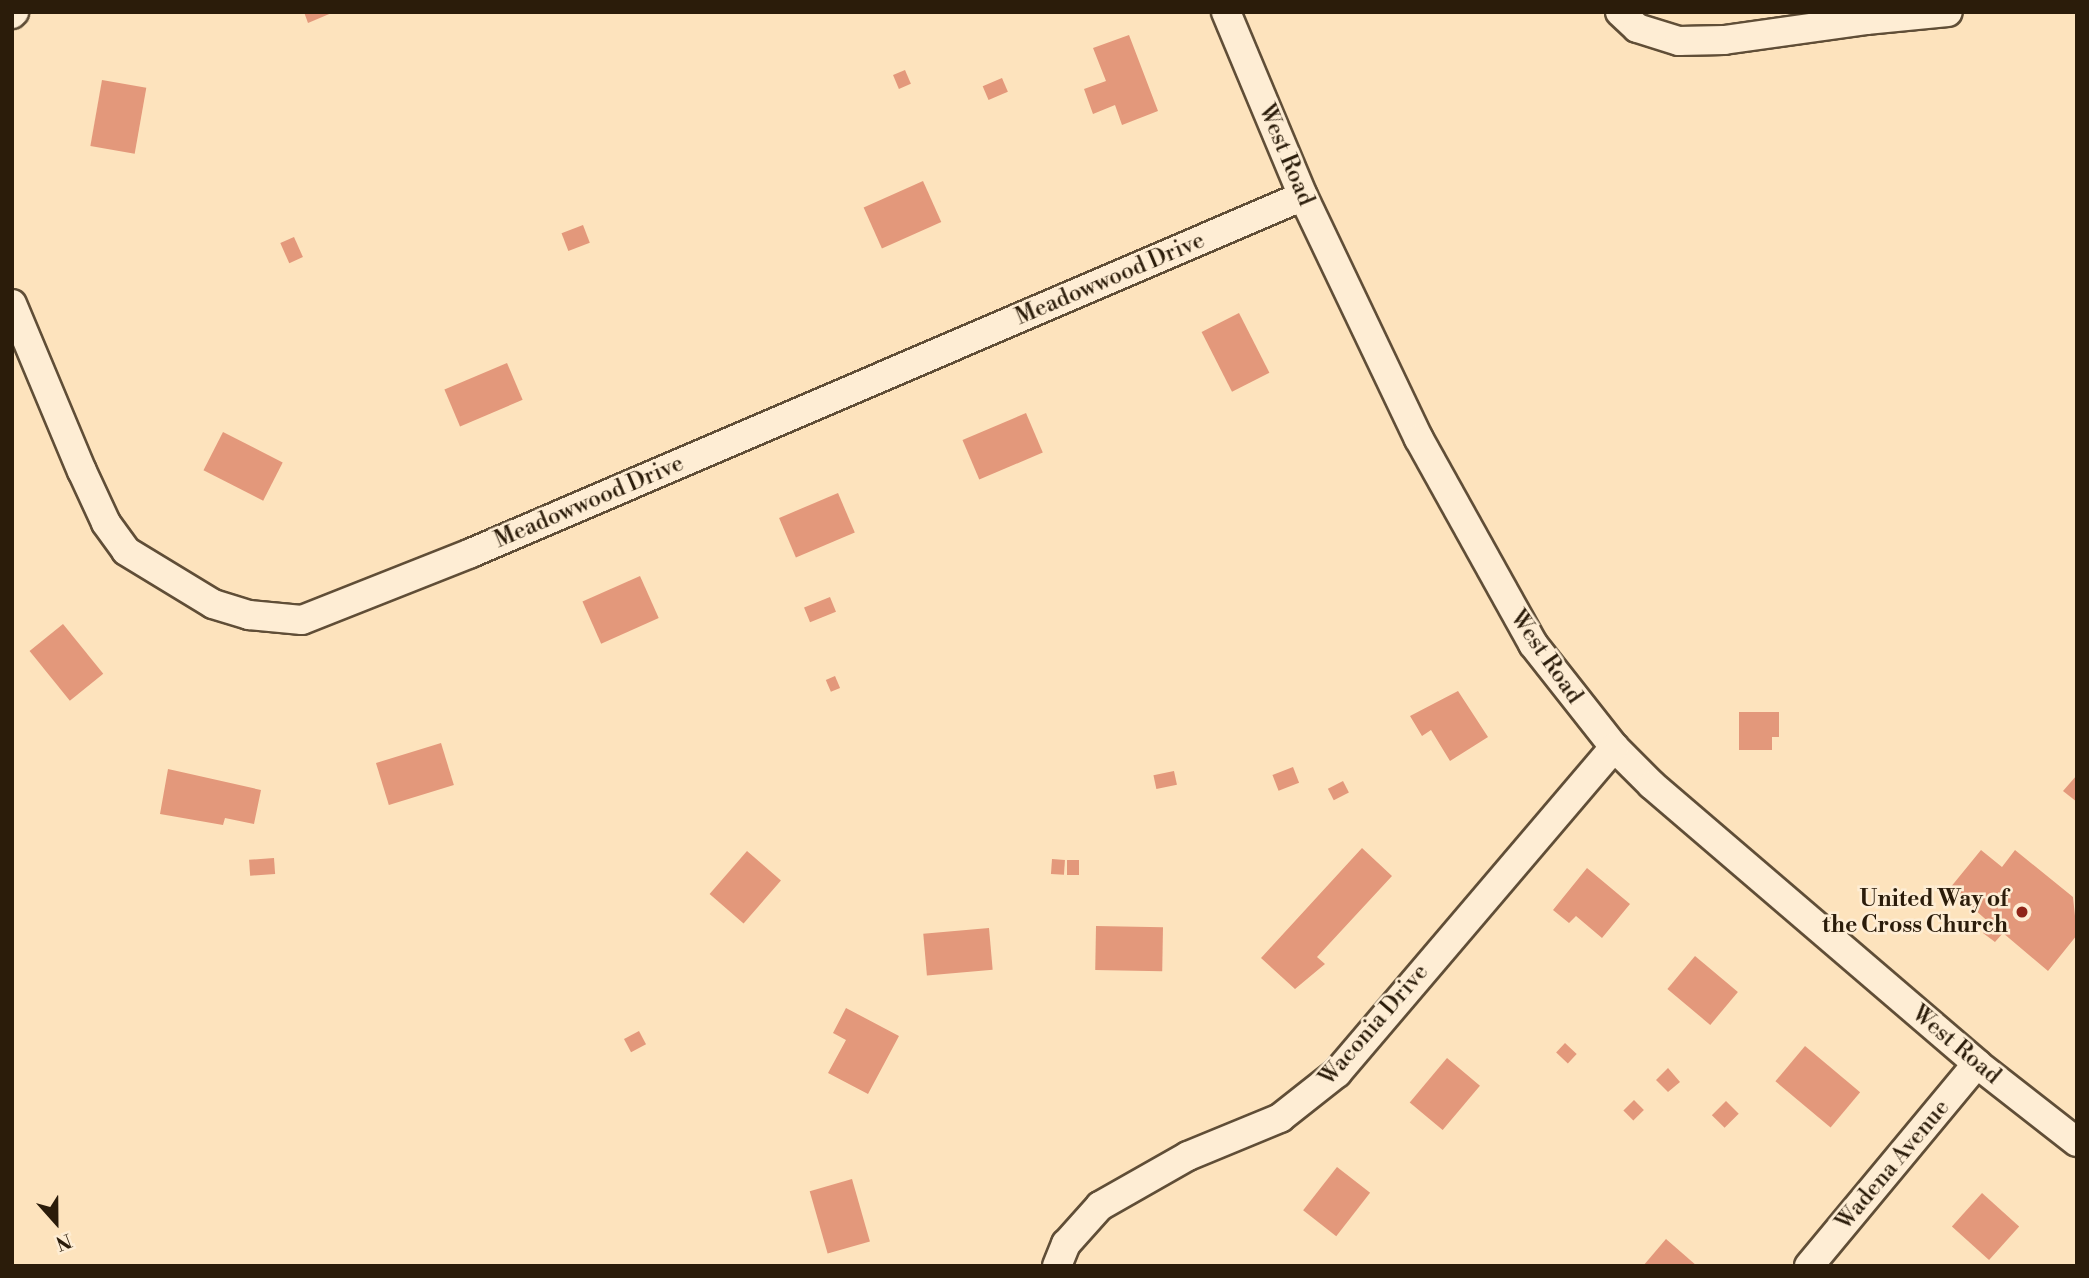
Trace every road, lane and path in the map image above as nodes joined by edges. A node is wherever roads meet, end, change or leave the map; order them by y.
1 (1226, 12) edge
2 (1620, 12) edge
3 (1948, 12) edge
4 (1865, 16) edge
5 (1303, 196) junction
6 (12, 303) edge
7 (1614, 747) junction
8 (1976, 1064) junction
9 (2077, 1142) edge
10 (1057, 1266) edge
11 (1809, 1266) edge

1 - 5 street, West Road
2 - 4 street
3 - 4 street
5 - 6 street, Meadowwood Drive
5 - 7 street, West Road
7 - 8 street, West Road
7 - 10 street, Waconia Drive
8 - 9 street, West Road
8 - 11 street, Wadena Avenue

